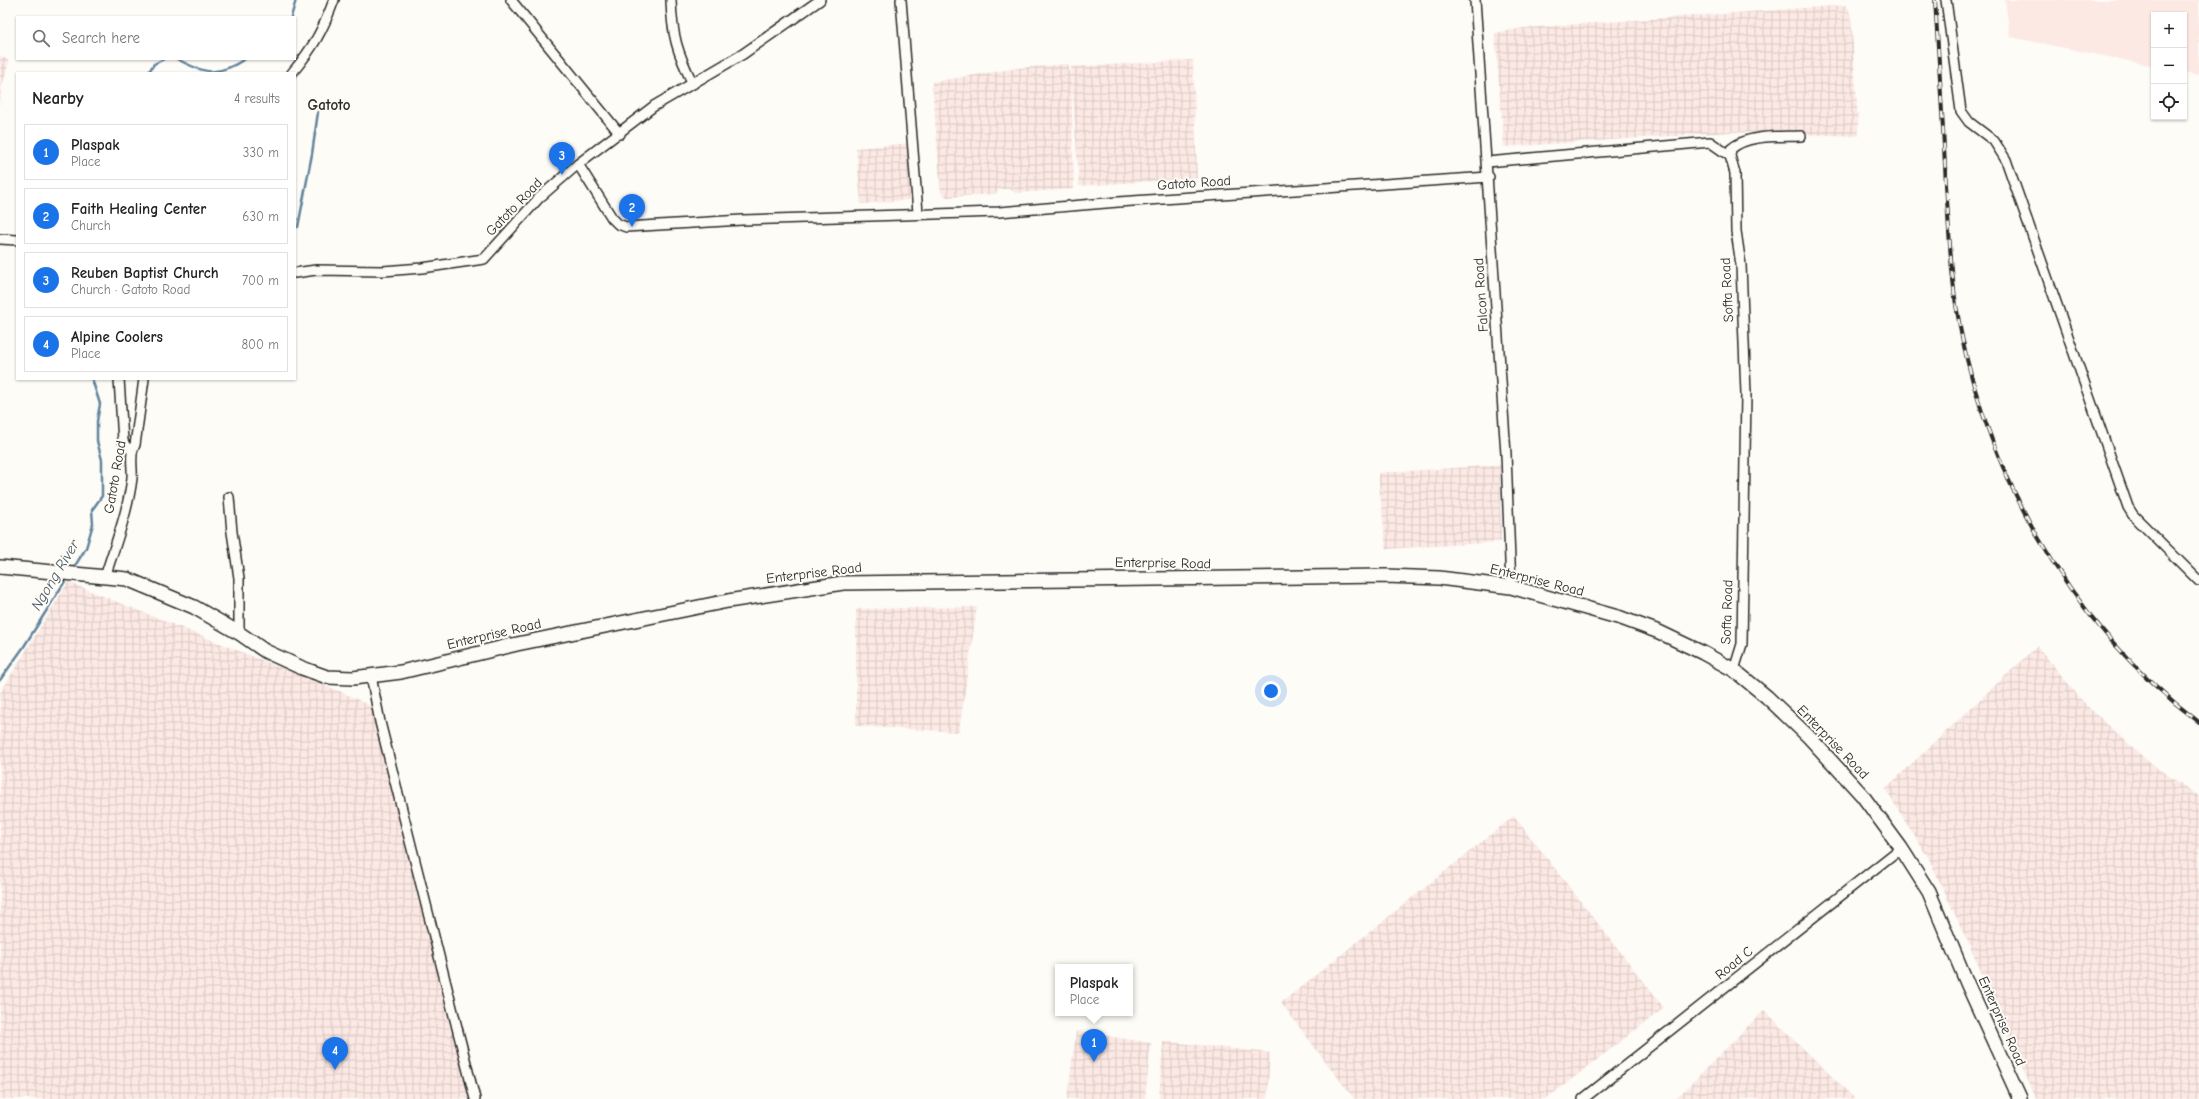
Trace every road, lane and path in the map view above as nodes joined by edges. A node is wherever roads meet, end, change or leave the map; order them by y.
1 (334, 0) edge
2 (511, 0) edge
3 (670, 0) edge
4 (820, 0) edge
5 (901, 0) edge
6 (1475, 0) edge
7 (1946, 0) edge
8 (293, 72) edge
9 (693, 84) junction
10 (620, 134) junction
11 (1801, 136) dead end
12 (1730, 156) junction
13 (1487, 162) junction
14 (578, 164) junction
15 (1489, 176) junction
16 (918, 213) junction
17 (0, 240) edge
18 (16, 240) edge
19 (296, 273) edge
20 (119, 380) edge
21 (144, 380) edge
22 (132, 449) junction
23 (229, 497) dead end
24 (0, 567) edge
25 (105, 577) junction
26 (2199, 582) edge
27 (1511, 587) junction
28 (239, 633) junction
29 (1734, 670) junction
30 (371, 676) junction
31 (1901, 848) junction
32 (475, 1099) edge
33 (1583, 1099) edge
34 (2020, 1099) edge

1 - 8 street
2 - 10 street
3 - 9 street
4 - 9 street, Gatoto Road
5 - 16 street
6 - 13 street, Falcon Road
7 - 26 street
9 - 10 street, Gatoto Road
10 - 14 street, Gatoto Road
11 - 12 street
12 - 13 street
12 - 29 street, Softa Road
13 - 15 street, Falcon Road
14 - 16 street, Gatoto Road
14 - 19 street, Gatoto Road
15 - 16 street, Gatoto Road
15 - 27 street, Falcon Road
17 - 18 street
20 - 22 street
21 - 22 street, Gatoto Road
22 - 25 street, Gatoto Road
23 - 28 street
24 - 25 main road, Enterprise Road
25 - 28 main road, Enterprise Road
27 - 29 main road, Enterprise Road
27 - 30 main road, Enterprise Road
28 - 30 main road, Enterprise Road
29 - 31 main road, Enterprise Road
30 - 32 street
31 - 33 street, Road C
31 - 34 main road, Enterprise Road

